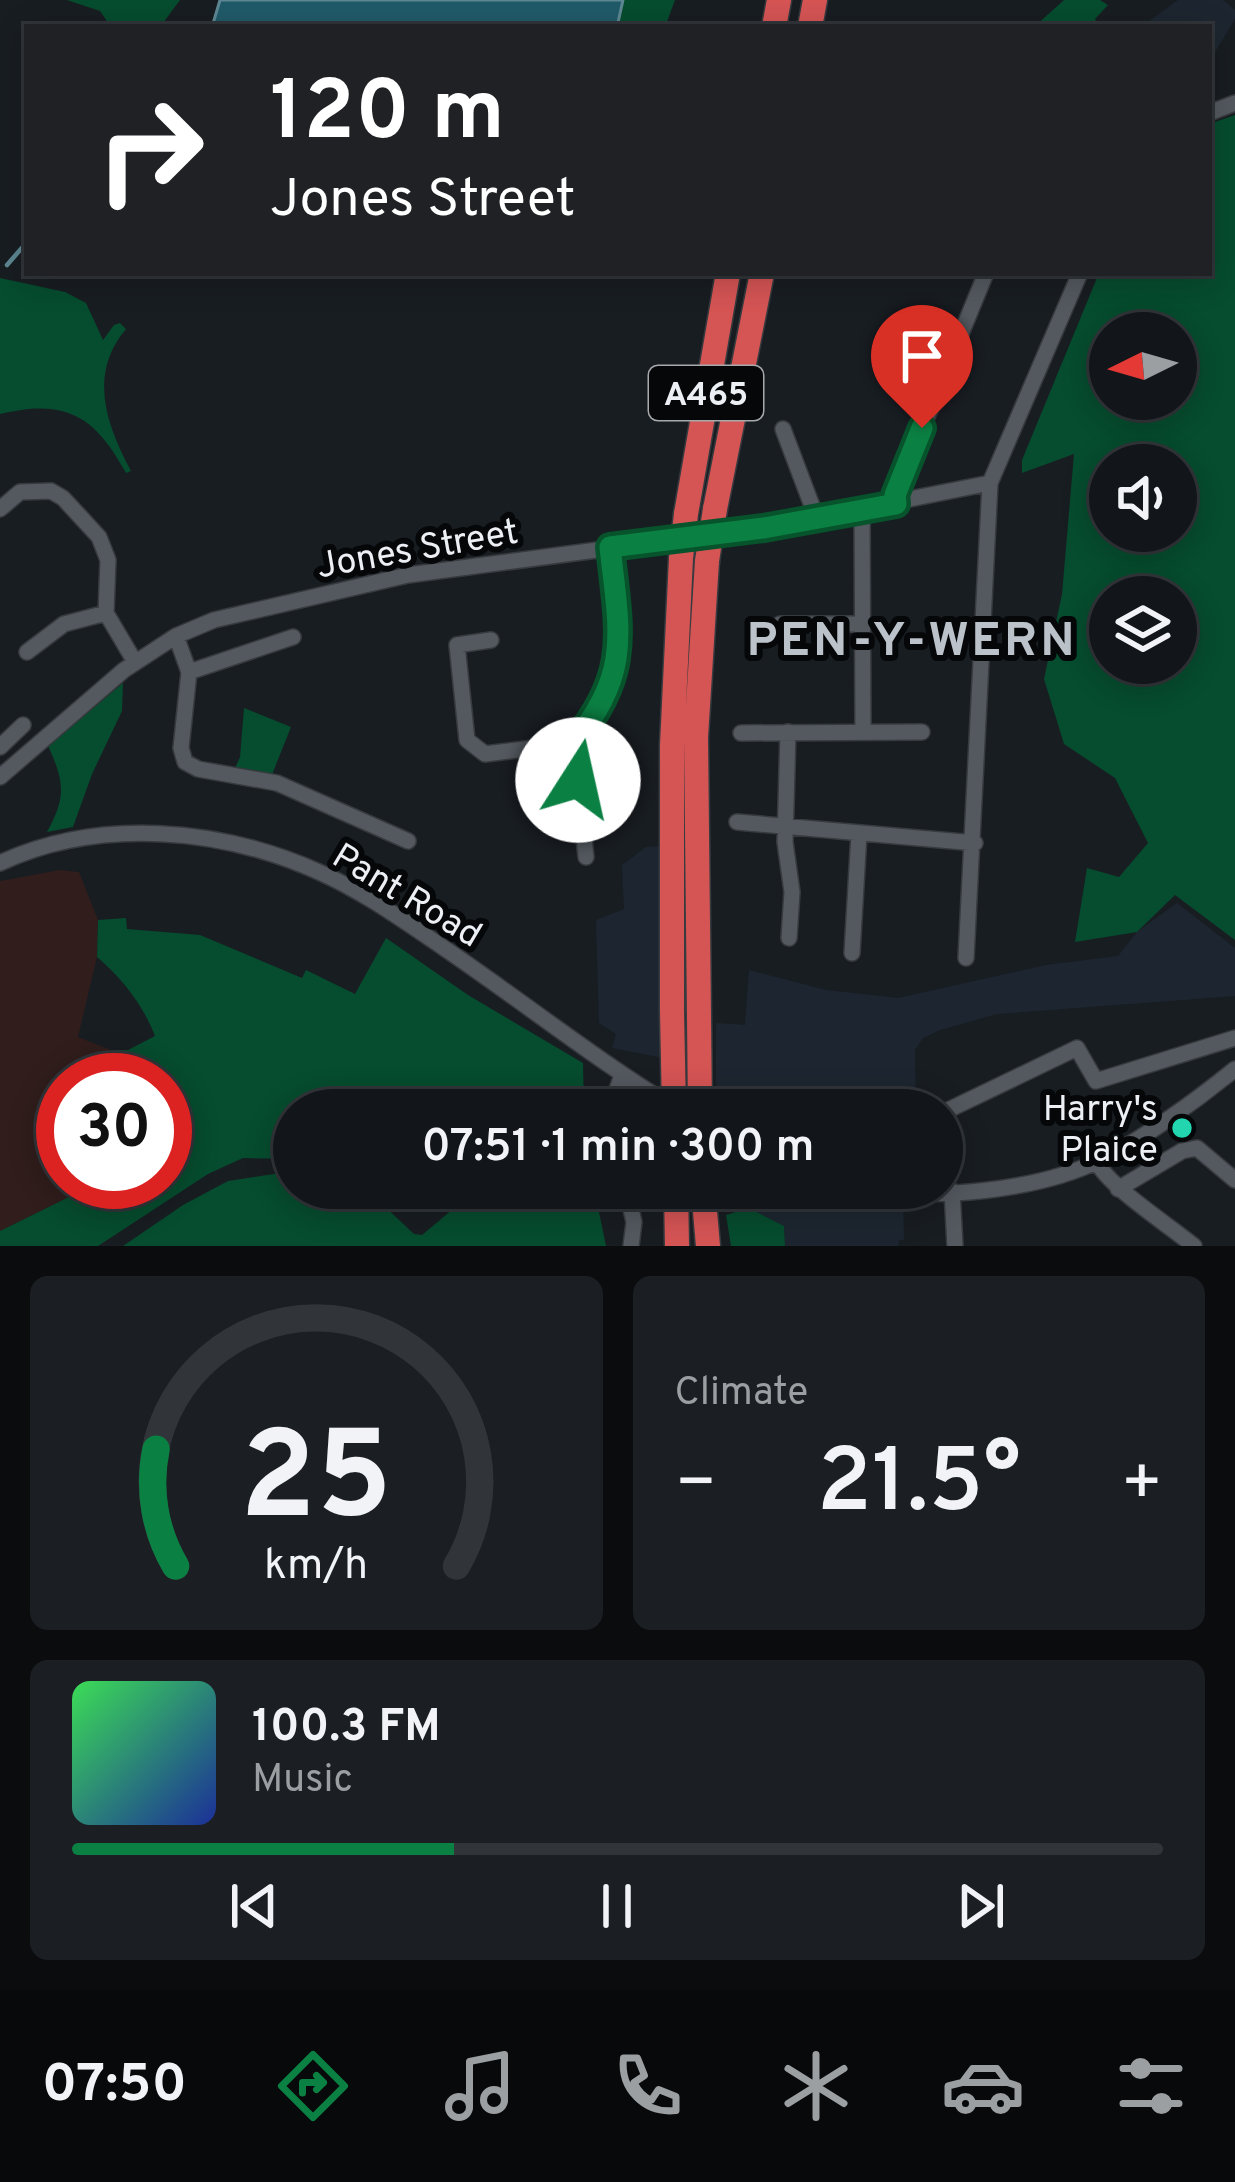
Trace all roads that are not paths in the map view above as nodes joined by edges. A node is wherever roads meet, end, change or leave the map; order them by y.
1 (727, 276) edge
2 (761, 276) edge
3 (985, 276) edge
4 (1079, 276) edge
5 (783, 429) dead end
6 (990, 483) junction
7 (896, 504) junction
8 (0, 508) edge
9 (862, 511) junction
10 (817, 519) junction
11 (610, 547) junction
12 (694, 559) junction
13 (106, 613) junction
14 (780, 624) dead end
15 (863, 624) junction
16 (176, 636) junction
17 (293, 638) dead end
18 (490, 640) dead end
19 (27, 652) dead end
20 (135, 662) junction
21 (189, 672) junction
22 (22, 725) dead end
23 (788, 732) junction
24 (863, 732) junction
25 (922, 732) dead end
26 (741, 733) dead end
27 (574, 742) junction
28 (0, 747) edge
29 (0, 777) edge
30 (737, 822) dead end
31 (785, 826) junction
32 (859, 834) junction
33 (408, 842) dead end
34 (975, 843) junction
35 (586, 857) dead end
36 (0, 863) edge
37 (789, 938) dead end
38 (852, 953) dead end
39 (967, 958) dead end
40 (1235, 1037) edge
41 (1235, 1069) edge
42 (622, 1076) junction
43 (617, 1089) edge
44 (643, 1089) edge
45 (676, 1089) edge
46 (700, 1089) edge
47 (963, 1103) edge
48 (1097, 1162) junction
49 (1235, 1180) edge
50 (1118, 1189) junction
51 (963, 1190) edge
52 (631, 1209) edge
53 (676, 1209) edge
54 (705, 1209) edge
55 (953, 1209) edge
56 (631, 1246) edge
57 (677, 1246) edge
58 (708, 1246) edge
59 (955, 1246) edge
60 (1194, 1246) edge

1 - 12 highway, A465, bridge
2 - 12 highway, A465, bridge
3 - 7 street
4 - 6 street
5 - 10 street
6 - 7 street, Jones Street
6 - 34 street
7 - 9 street, Jones Street
8 - 13 street
9 - 10 street, Jones Street
9 - 15 street
10 - 11 street, Jones Street
11 - 16 street, Jones Street
11 - 27 street
12 - 45 highway, A465, bridge
12 - 46 highway, A465
13 - 19 street
13 - 20 street
14 - 15 street
15 - 24 street
16 - 20 street, Jones Street
16 - 21 street
17 - 21 street
18 - 27 street
20 - 29 street, Jones Street
21 - 33 street
22 - 28 street
23 - 24 street
23 - 26 street
23 - 31 street
24 - 25 street
27 - 35 street
30 - 31 street
31 - 32 street
31 - 37 street
32 - 34 street
32 - 38 street
34 - 39 street
36 - 42 street, Pant Road
40 - 47 street
41 - 48 street
42 - 43 street
42 - 44 street, Pant Road
48 - 50 street
48 - 51 street
49 - 50 street
50 - 60 street
52 - 56 street
53 - 57 highway
54 - 58 highway
55 - 59 street

